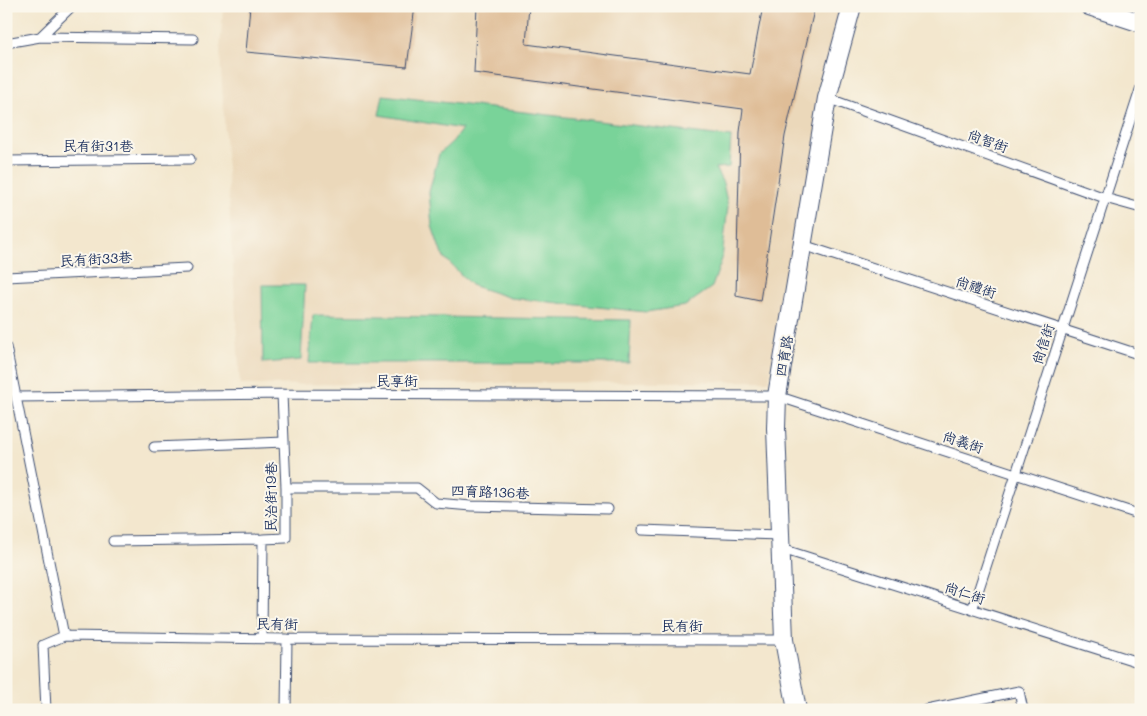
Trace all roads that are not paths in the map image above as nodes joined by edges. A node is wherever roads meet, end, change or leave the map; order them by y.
1 (72, 6) edge
2 (852, 6) edge
3 (1089, 6) edge
4 (1141, 23) edge
5 (40, 37) junction
6 (193, 39) dead end
7 (6, 44) edge
8 (1141, 87) edge
9 (827, 98) junction
10 (190, 159) dead end
11 (6, 160) edge
12 (1105, 198) junction
13 (1141, 208) edge
14 (803, 244) junction
15 (187, 268) dead end
16 (6, 277) edge
17 (1063, 329) junction
18 (6, 348) edge
19 (1141, 355) edge
20 (282, 394) junction
21 (777, 396) junction
22 (16, 397) junction
23 (284, 442) junction
24 (154, 448) dead end
25 (1016, 474) junction
26 (286, 488) junction
27 (608, 509) dead end
28 (1141, 515) edge
29 (642, 530) dead end
30 (263, 539) junction
31 (113, 540) dead end
32 (781, 542) junction
33 (972, 610) junction
34 (64, 636) junction
35 (262, 638) junction
36 (286, 639) junction
37 (784, 640) junction
38 (1141, 663) edge
39 (46, 710) edge
40 (286, 710) edge
41 (797, 710) edge
42 (927, 710) edge
43 (1023, 710) edge

1 - 5 lane
2 - 9 street, 四育路
3 - 4 street
5 - 6 lane
5 - 7 lane
8 - 12 lane, 尚信街
9 - 12 lane, 尚智街
9 - 14 street, 四育路
10 - 11 lane, 民有街31巷
12 - 13 lane, 尚智街
12 - 17 lane, 尚信街
14 - 17 lane, 尚禮街
14 - 21 street, 四育路
15 - 16 lane, 民有街33巷
17 - 19 lane, 尚禮街
17 - 25 lane, 尚信街
18 - 22 lane
20 - 21 lane, 民享街
20 - 22 lane, 民享街
20 - 23 lane, 民治街19巷
21 - 25 lane, 尚義街
21 - 32 street, 四育路
22 - 34 lane
23 - 24 lane
23 - 26 lane, 民治街19巷
25 - 28 lane, 尚義街
25 - 33 lane, 尚信街
26 - 27 lane, 四育路136巷
26 - 30 lane, 民治街19巷
29 - 32 lane
30 - 31 lane
30 - 35 lane, 民治街19巷
32 - 33 lane, 尚仁街
32 - 37 street, 四育路
33 - 38 lane, 尚仁街
34 - 35 lane, 民有街
34 - 39 lane
35 - 36 lane, 民有街
36 - 37 lane, 民有街
36 - 40 lane
37 - 41 street, 四育路
42 - 43 lane

